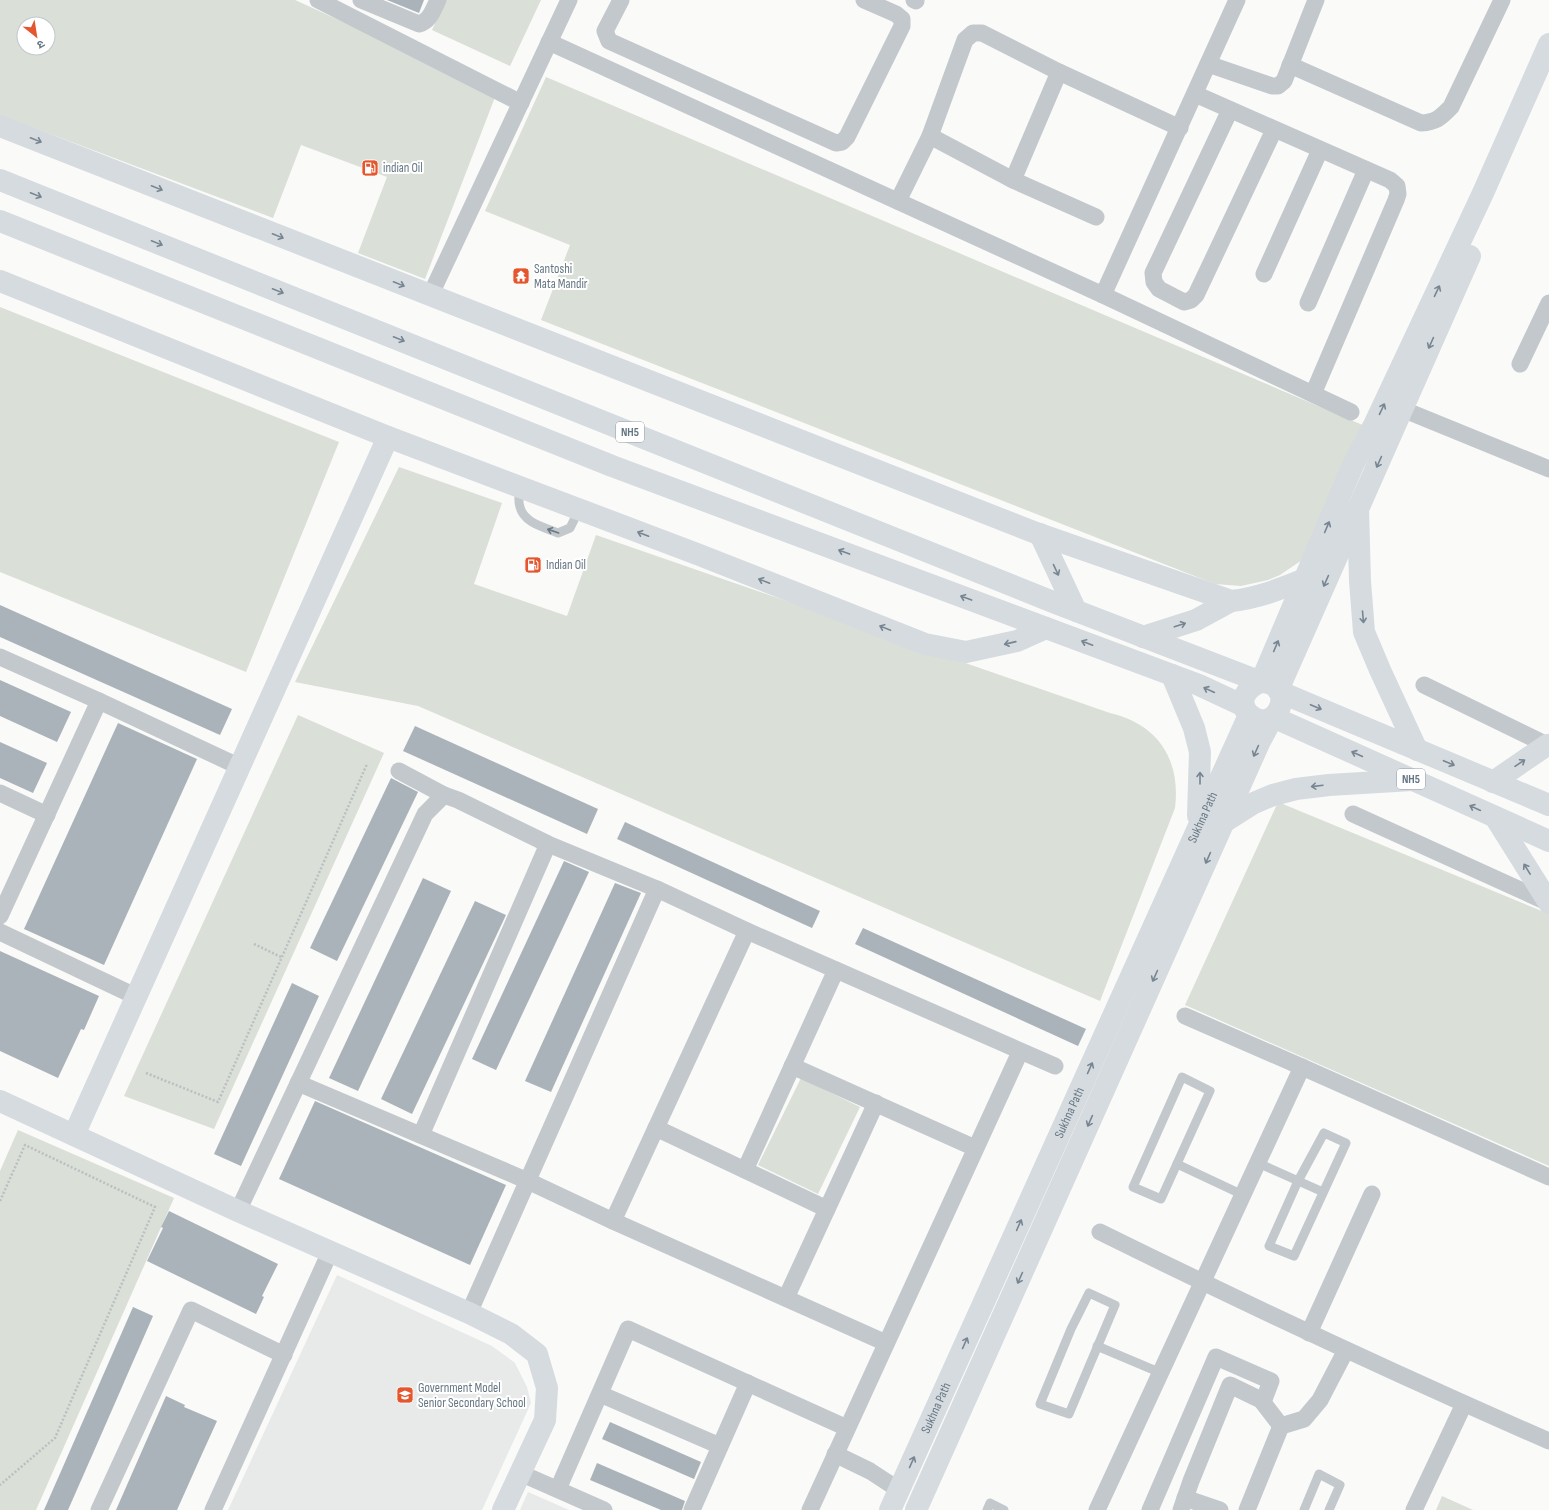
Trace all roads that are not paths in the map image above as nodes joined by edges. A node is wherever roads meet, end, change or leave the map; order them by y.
1 (318, 0) edge
2 (361, 0) edge
3 (438, 0) edge
4 (569, 0) edge
5 (621, 0) edge
6 (864, 0) edge
7 (1237, 0) edge
8 (1316, 0) edge
9 (1502, 0) edge
10 (549, 42) junction
11 (1549, 44) edge
12 (1208, 64) junction
13 (1290, 65) junction
14 (1059, 72) junction
15 (1549, 77) edge
16 (1195, 94) junction
17 (521, 103) junction
18 (1230, 110) junction
19 (0, 126) edge
20 (1180, 128) junction
21 (1274, 130) junction
22 (930, 136) junction
23 (1320, 150) junction
24 (1366, 170) junction
25 (0, 180) edge
26 (1013, 180) junction
27 (898, 202) junction
28 (1096, 217) dead end
29 (0, 221) edge
30 (1264, 274) dead end
31 (0, 281) edge
32 (1103, 295) junction
33 (430, 296) junction
34 (1308, 303) dead end
35 (1549, 303) edge
36 (1520, 364) dead end
37 (1313, 394) junction
38 (1402, 409) junction
39 (1351, 412) dead end
40 (388, 437) junction
41 (1549, 470) edge
42 (520, 487) junction
43 (1358, 508) junction
44 (579, 510) junction
45 (1040, 534) junction
46 (1305, 579) junction
47 (1232, 601) junction
48 (1076, 611) junction
49 (1046, 628) junction
50 (1143, 637) junction
51 (0, 658) edge
52 (1172, 675) junction
53 (1424, 685) dead end
54 (1273, 688) junction
55 (100, 701) junction
56 (1247, 710) junction
57 (1274, 717) junction
58 (1548, 746) edge
59 (1417, 750) junction
60 (240, 767) junction
61 (399, 771) dead end
62 (1412, 780) junction
63 (1493, 782) junction
64 (0, 793) edge
65 (444, 795) junction
66 (1549, 805) edge
67 (1354, 814) dead end
68 (47, 815) junction
69 (1495, 818) junction
70 (1224, 822) junction
71 (1197, 831) junction
72 (1549, 841) edge
73 (548, 844) junction
74 (657, 889) junction
75 (1548, 902) edge
76 (0, 916) edge
77 (747, 931) junction
78 (0, 932) edge
79 (836, 970) junction
80 (137, 997) junction
81 (1185, 1016) dead end
82 (1020, 1052) junction
83 (792, 1066) junction
84 (1055, 1066) dead end
85 (1302, 1067) junction
86 (298, 1083) junction
87 (0, 1101) edge
88 (876, 1103) junction
89 (656, 1128) junction
90 (74, 1135) junction
91 (421, 1136) junction
92 (975, 1148) junction
93 (1258, 1162) junction
94 (1177, 1164) junction
95 (745, 1170) junction
96 (1549, 1177) edge
97 (528, 1181) junction
98 (1298, 1181) junction
99 (1323, 1192) junction
100 (1372, 1194) dead end
101 (1243, 1195) junction
102 (827, 1209) junction
103 (238, 1211) junction
104 (613, 1221) junction
105 (1100, 1232) dead end
106 (330, 1252) junction
107 (1203, 1282) junction
108 (786, 1298) junction
109 (469, 1313) junction
110 (1309, 1333) junction
111 (886, 1343) junction
112 (1097, 1346) junction
113 (1346, 1350) junction
114 (284, 1355) junction
115 (1161, 1373) junction
116 (748, 1383) junction
117 (600, 1394) junction
118 (1263, 1402) junction
119 (1464, 1404) junction
120 (1281, 1426) junction
121 (847, 1428) junction
122 (1549, 1441) edge
123 (720, 1446) junction
124 (835, 1454) junction
125 (520, 1472) junction
126 (558, 1489) junction
127 (899, 1490) junction
128 (1183, 1504) edge
129 (99, 1510) edge
130 (214, 1510) edge
131 (503, 1510) edge
132 (604, 1510) edge
133 (692, 1510) edge
134 (810, 1510) edge
135 (890, 1510) edge
136 (916, 1510) edge
137 (987, 1510) edge
138 (1004, 1510) edge
139 (1097, 1510) edge
140 (1150, 1510) edge
141 (1220, 1510) edge
142 (1247, 1510) edge
143 (1304, 1510) edge
144 (1329, 1510) edge
145 (1414, 1510) edge

1 - 17 street
2 - 3 street
4 - 10 street
5 - 6 street
7 - 12 street
8 - 13 street
9 - 13 street
10 - 17 street
10 - 27 street
46 -> 11 main road
12 - 13 street
12 - 16 street
14 - 20 street
14 - 22 street
14 - 26 street
15 -> 38 main road
16 - 18 street
16 - 20 street
17 - 33 street
18 - 21 street
18 - 21 street
19 -> 33 main road
20 - 32 street
21 - 23 street
22 - 26 street
22 - 27 street
23 - 24 street
23 - 30 street
24 - 34 street
24 - 37 street
25 -> 48 main road, NH5
26 - 28 street
27 - 32 street
49 -> 29 main road, NH5
31 - 40 main road
32 - 37 street
33 - 45 main road
35 - 36 street
37 - 39 street
38 - 41 street
38 -> 43 main road
40 - 42 main road
40 - 60 main road
42 - 44 main road
44 -> 42 lane
43 -> 54 main road
43 -> 59 main road
49 -> 44 main road
45 - 47 main road
45 -> 48 main road
46 - 47 main road
54 -> 46 main road
50 -> 47 main road
48 - 50 main road, NH5
52 -> 49 main road, NH5
50 - 54 main road, NH5
51 - 55 street
56 -> 52 main road, NH5
71 -> 52 main road
53 - 58 street
54 - 56 main road
54 - 57 main road
54 -> 59 main road, NH5
55 - 60 street
55 - 68 street
56 - 57 main road, NH5
56 - 71 main road, Sukhna Path
62 -> 57 main road, NH5
57 -> 70 main road, Sukhna Path
63 -> 58 main road
59 -> 63 main road, NH5
60 - 80 main road
61 - 65 street
69 -> 62 main road, NH5
62 -> 70 main road
63 - 66 main road, NH5
64 - 68 street
65 - 73 street
65 - 86 street
67 - 75 street
68 - 76 street
69 - 72 main road, NH5
75 -> 69 main road
70 -> 136 main road, Sukhna Path
127 -> 71 main road, Sukhna Path
73 - 74 street
73 - 91 street
74 - 77 street
74 - 97 street
77 - 79 street
77 - 89 street
78 - 80 street
79 - 82 street
79 - 83 street
80 - 90 main road
81 - 85 street
82 - 84 street
82 - 92 street
83 - 88 street
83 - 95 street
85 - 93 street
85 - 96 street
86 - 91 street
86 - 103 street
87 - 90 main road
88 - 92 street
88 - 102 street
89 - 95 street
89 - 104 street
90 - 103 main road
91 - 97 street
92 - 111 street
93 - 98 lane
93 - 101 street
94 - 94 lane
94 - 101 lane
95 - 102 street
97 - 104 street
97 - 109 street
98 - 99 lane
98 - 99 lane
98 - 99 lane
100 - 110 street
101 - 107 street
102 - 108 street
103 - 106 main road
104 - 108 street
105 - 107 street
106 - 109 main road
106 - 114 street
107 - 110 street
107 - 115 street
108 - 111 street
109 - 125 main road
110 - 113 street
111 - 121 street
112 - 112 lane
112 - 115 lane
113 - 119 street
113 - 120 street
114 - 129 street
114 - 130 street
115 - 139 street
116 - 117 street
116 - 121 street
116 - 123 street
117 - 123 street
117 - 126 street
118 - 120 street
118 - 128 street
118 - 140 street
119 - 122 street
119 - 145 street
120 - 142 street
121 - 124 street
123 - 133 street
124 - 127 street
124 - 134 street
125 - 126 street
125 - 131 main road
126 - 132 street
127 - 135 main road, Sukhna Path
128 - 141 street
137 - 138 lane
143 - 144 lane

